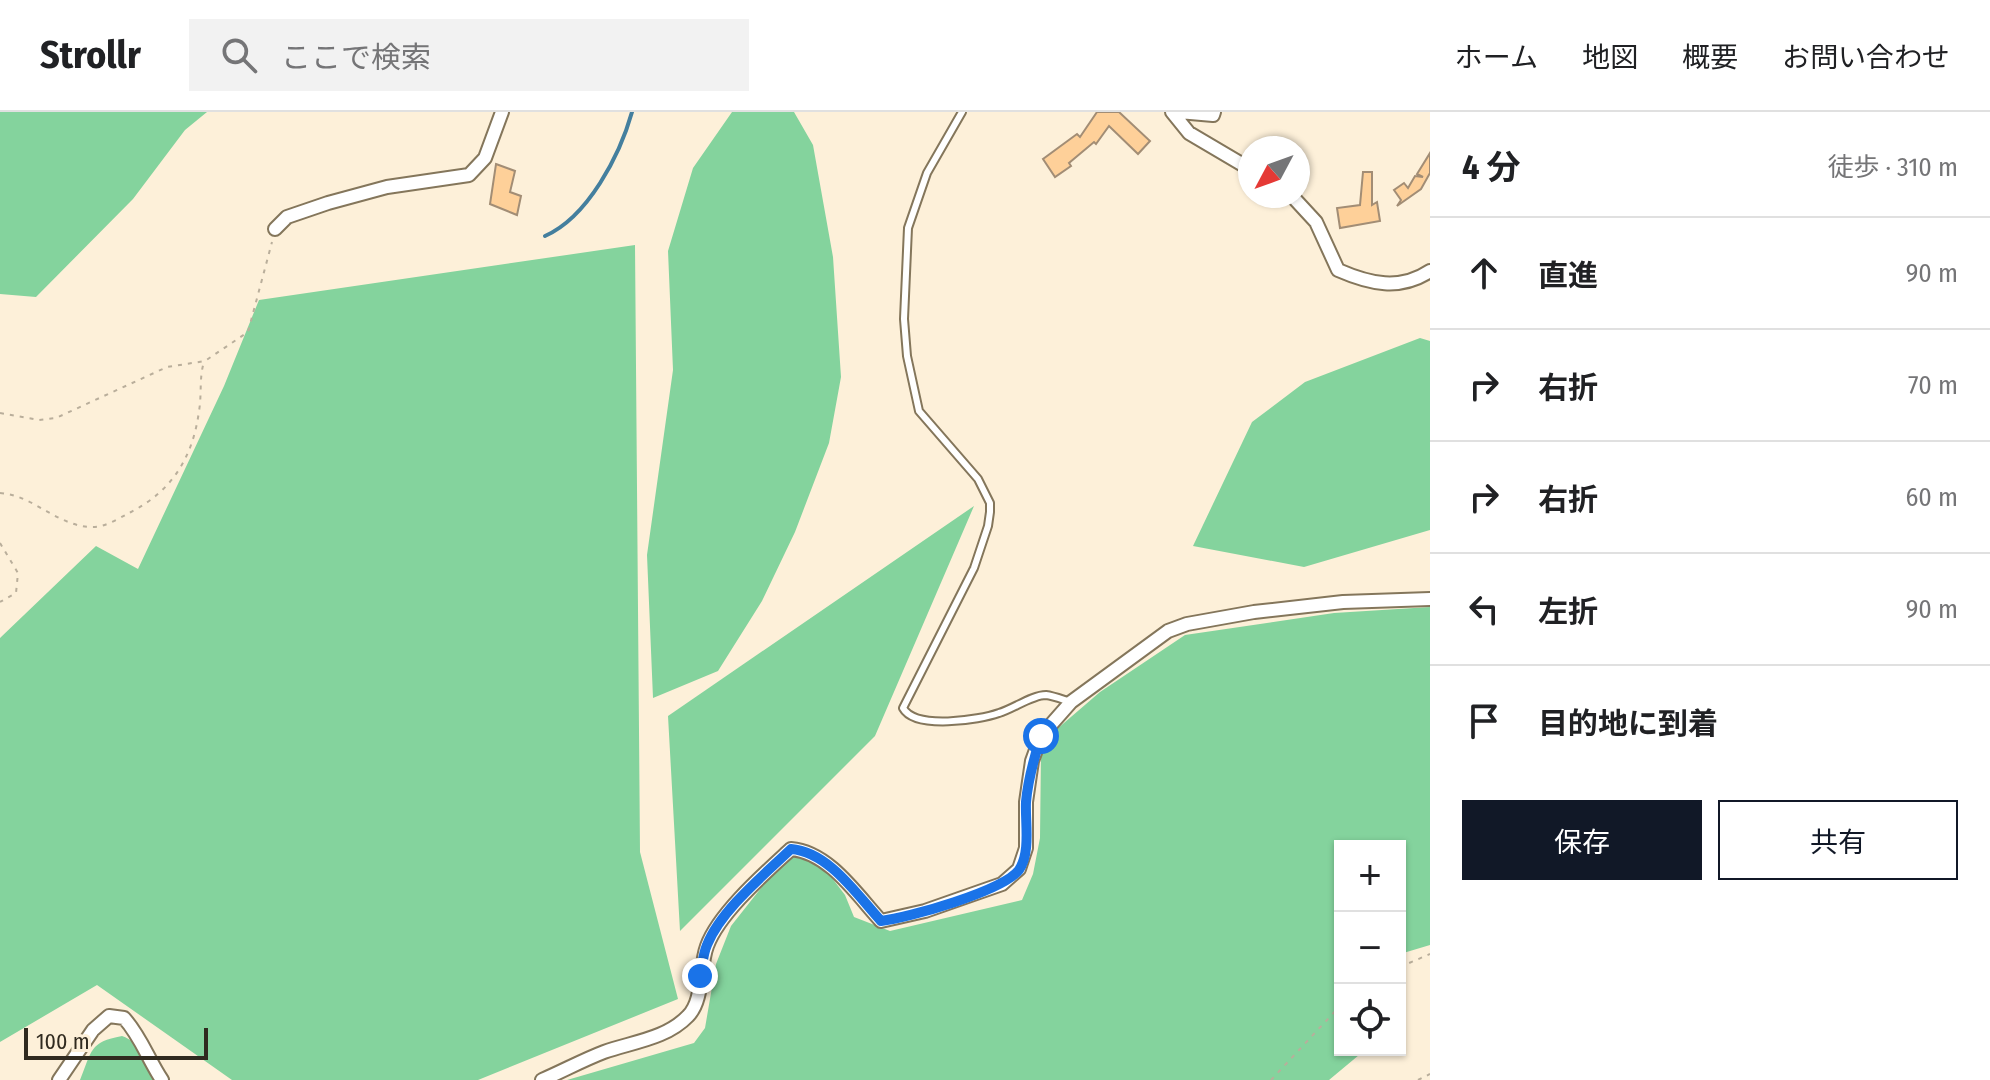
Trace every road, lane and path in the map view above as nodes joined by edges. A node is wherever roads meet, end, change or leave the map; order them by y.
1 (502, 112) edge
2 (962, 112) edge
3 (1172, 112) edge
4 (1179, 112) edge
5 (1214, 112) edge
6 (1238, 162) edge
7 (1303, 208) edge
8 (275, 229) joint
9 (1430, 271) edge
10 (205, 361) junction
11 (0, 413) edge
12 (0, 493) edge
13 (0, 543) edge
14 (1430, 599) edge
15 (0, 602) edge
16 (1071, 702) junction
17 (1430, 954) edge
18 (1406, 964) edge
19 (1334, 1012) edge
20 (1430, 1074) edge
21 (59, 1080) edge
22 (162, 1080) edge
23 (542, 1080) edge
24 (1271, 1080) edge
25 (1418, 1080) edge

1 - 8 street
2 - 16 lane
3 - 6 street
4 - 5 street
7 - 9 street
8 - 10 path
10 - 11 path
10 - 12 path
13 - 15 path
14 - 16 street
16 - 23 street
17 - 18 path
19 - 24 path
20 - 25 path
21 - 22 street

